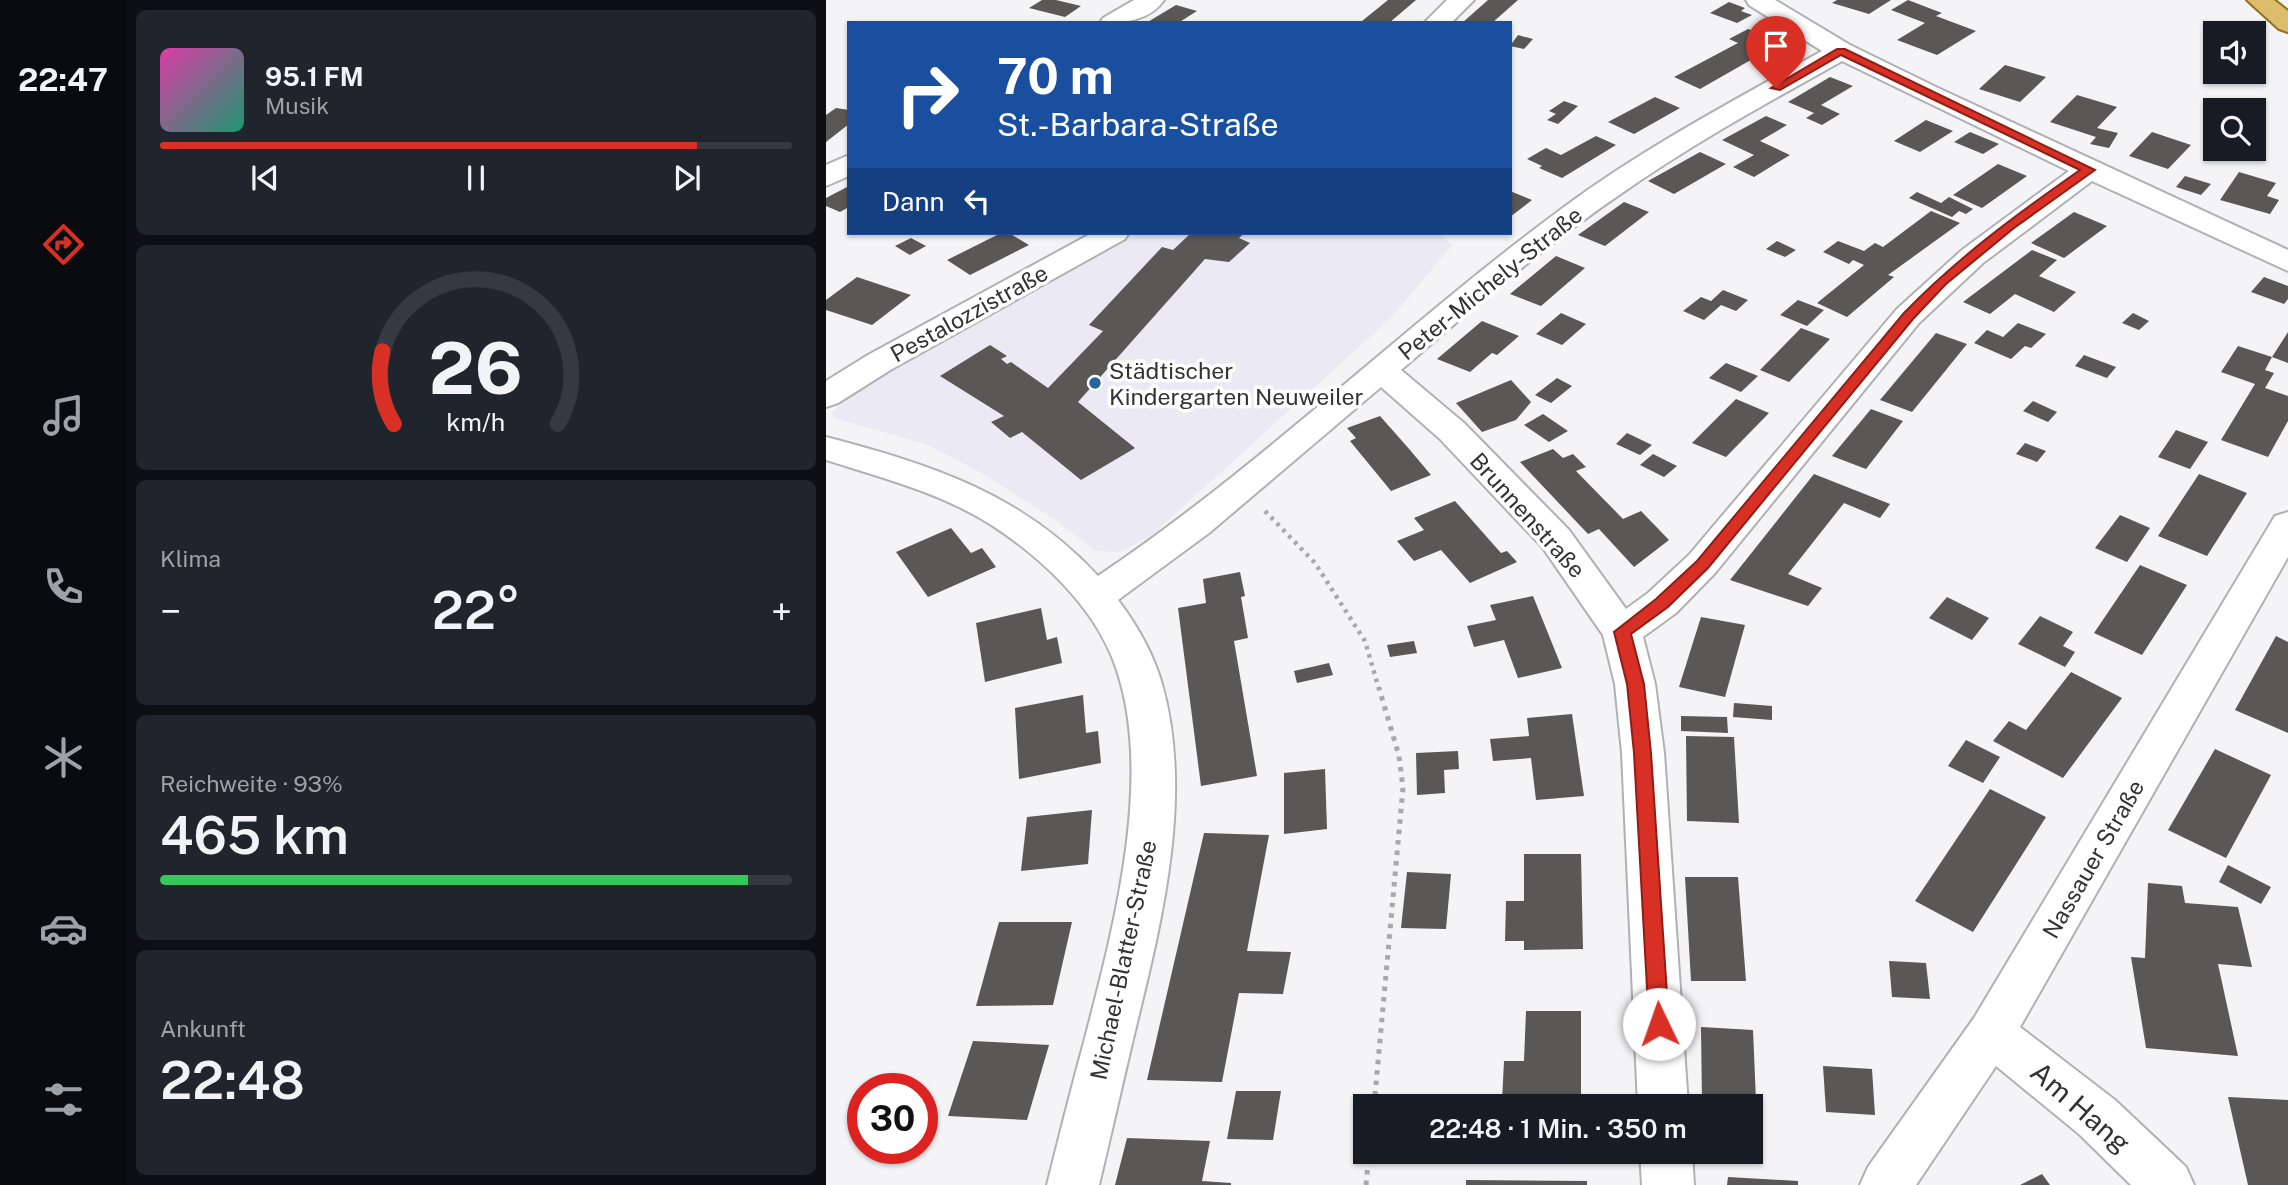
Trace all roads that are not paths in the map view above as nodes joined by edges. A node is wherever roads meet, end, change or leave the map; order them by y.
1 (1152, 0) edge
2 (1462, 0) edge
3 (1758, 0) edge
4 (2259, 0) edge
5 (1115, 21) edge
6 (1438, 21) edge
7 (2288, 24) edge
8 (1841, 51) junction
9 (847, 165) edge
10 (2089, 170) junction
11 (826, 177) edge
12 (1110, 235) edge
13 (2288, 262) edge
14 (1381, 371) junction
15 (826, 396) edge
16 (826, 448) edge
17 (2288, 525) edge
18 (1094, 597) junction
19 (1622, 632) junction
20 (1991, 1033) junction
21 (1662, 1094) edge
22 (1667, 1164) edge
23 (1073, 1185) edge
24 (1668, 1185) edge
25 (1886, 1185) edge
26 (2168, 1185) edge

1 - 5 street
2 - 6 street
3 - 8 street
4 - 7 main road
8 - 10 street
8 - 14 street, Peter-Michely-Straße
9 - 11 street
10 - 13 street
10 - 19 street
12 - 15 street, Pestalozzistraße
14 - 18 street, Peter-Michely-Straße
14 - 19 street, Brunnenstraße
16 - 18 street, Michael-Blatter-Straße
17 - 20 street, Nassauer Straße
18 - 23 street, Michael-Blatter-Straße
19 - 21 street, Brunnenstraße
20 - 25 street, Nassauer Straße
20 - 26 street, Am Hang
22 - 24 street

